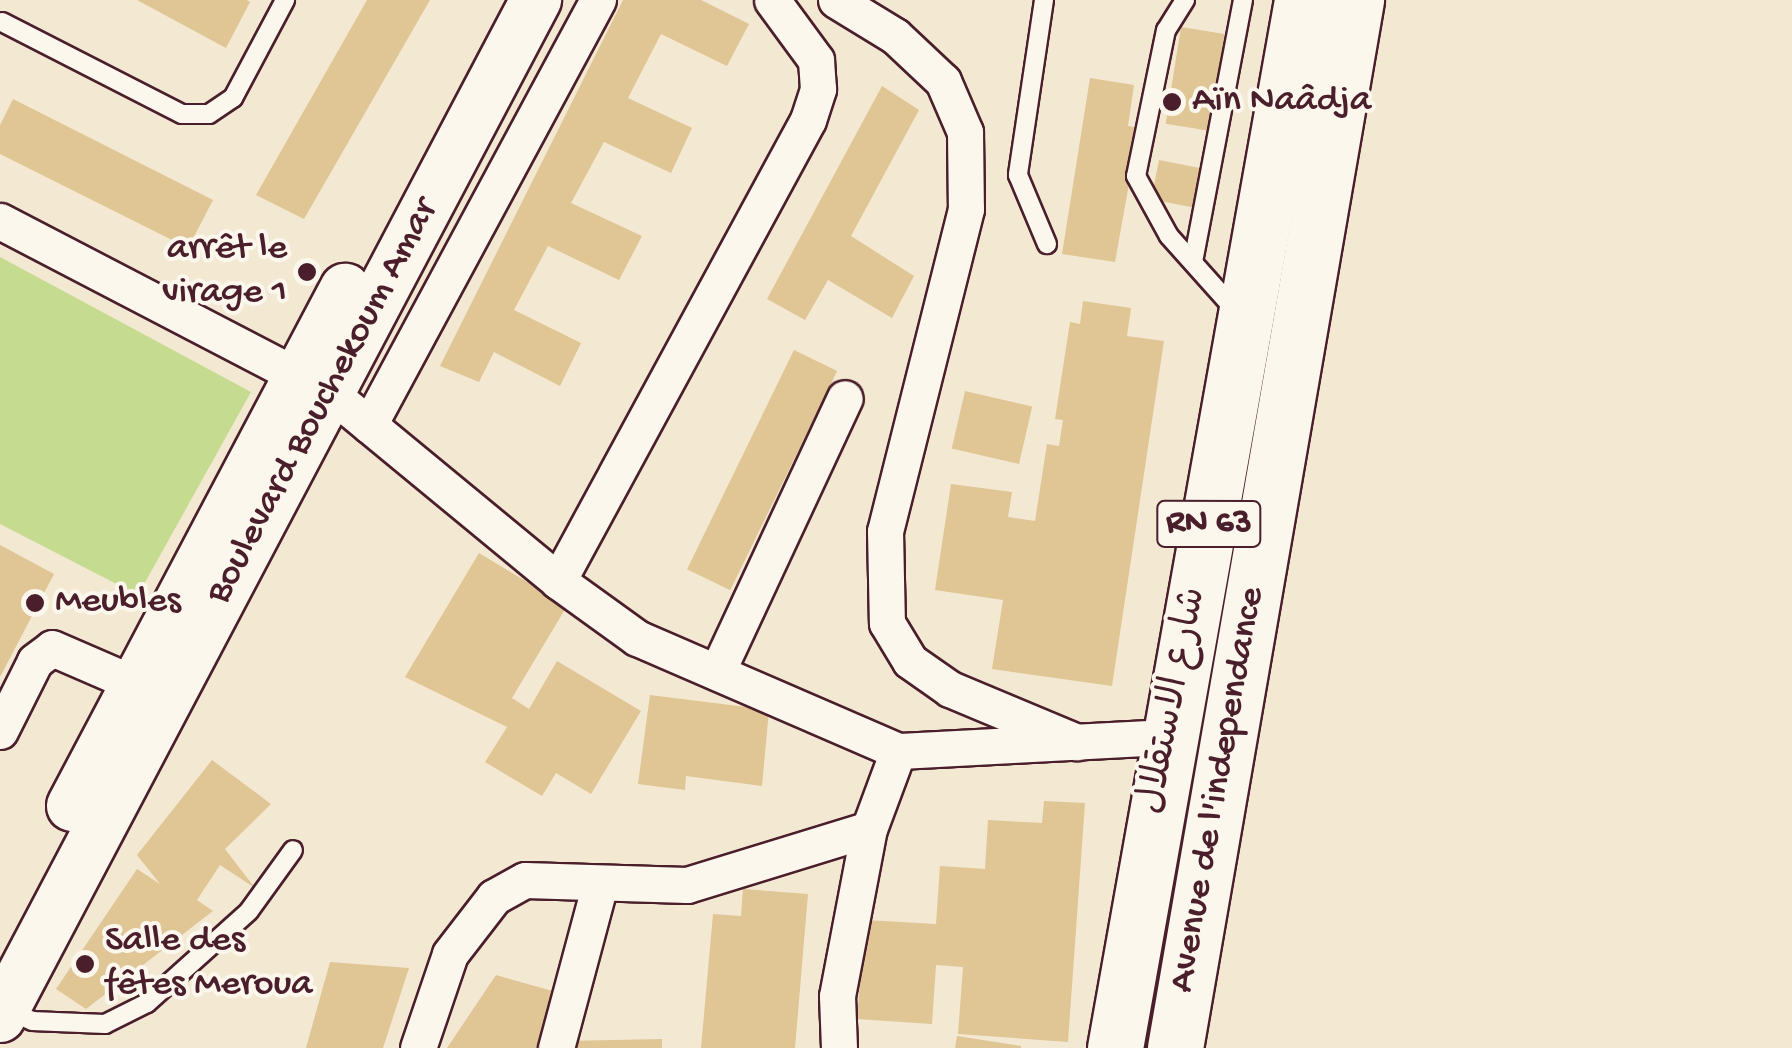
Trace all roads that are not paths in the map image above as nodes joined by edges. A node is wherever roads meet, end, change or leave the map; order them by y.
1 (285, 0) edge
2 (504, 0) edge
3 (536, 0) edge
4 (598, 0) edge
5 (772, 0) edge
6 (836, 0) edge
7 (1044, 0) edge
8 (1185, 0) edge
9 (1244, 0) edge
10 (1302, 0) edge
11 (1356, 0) edge
12 (2, 22) edge
13 (0, 220) edge
14 (1047, 244) dead end
15 (1193, 262) junction
16 (1250, 326) junction
17 (314, 383) junction
18 (845, 398) dead end
19 (369, 425) junction
20 (558, 581) junction
21 (717, 672) junction
22 (135, 684) junction
23 (0, 731) edge
24 (1165, 737) junction
25 (1076, 742) junction
26 (898, 751) junction
27 (869, 830) junction
28 (293, 850) dead end
29 (600, 884) junction
30 (0, 946) edge
31 (2, 1013) edge
32 (418, 1048) edge
33 (556, 1048) edge
34 (838, 1048) edge
35 (1116, 1048) edge
36 (1175, 1048) edge

1 - 12 lane
2 - 17 street
3 - 17 street, Boulevard Bouchekoum Amar
4 - 19 street
5 - 20 street
6 - 25 street
7 - 14 lane
8 - 15 lane
9 - 15 lane
10 - 16 main road, شارع الاستقلال / RN 63
11 - 36 main road, Avenue de l'independance / RN 63
13 - 17 street
15 - 16 lane
16 - 24 main road, شارع الاستقلال / RN 63
17 - 19 street
17 - 22 street
17 - 31 street, Boulevard Bouchekoum Amar
18 - 21 street
19 - 20 street
20 - 21 street
21 - 26 street
22 - 23 street
22 - 30 street
24 - 25 street
24 - 35 main road, شارع الاستقلال / RN 63
25 - 26 street
26 - 27 street
27 - 29 street
27 - 34 street
28 - 31 lane
29 - 32 street
29 - 33 street

